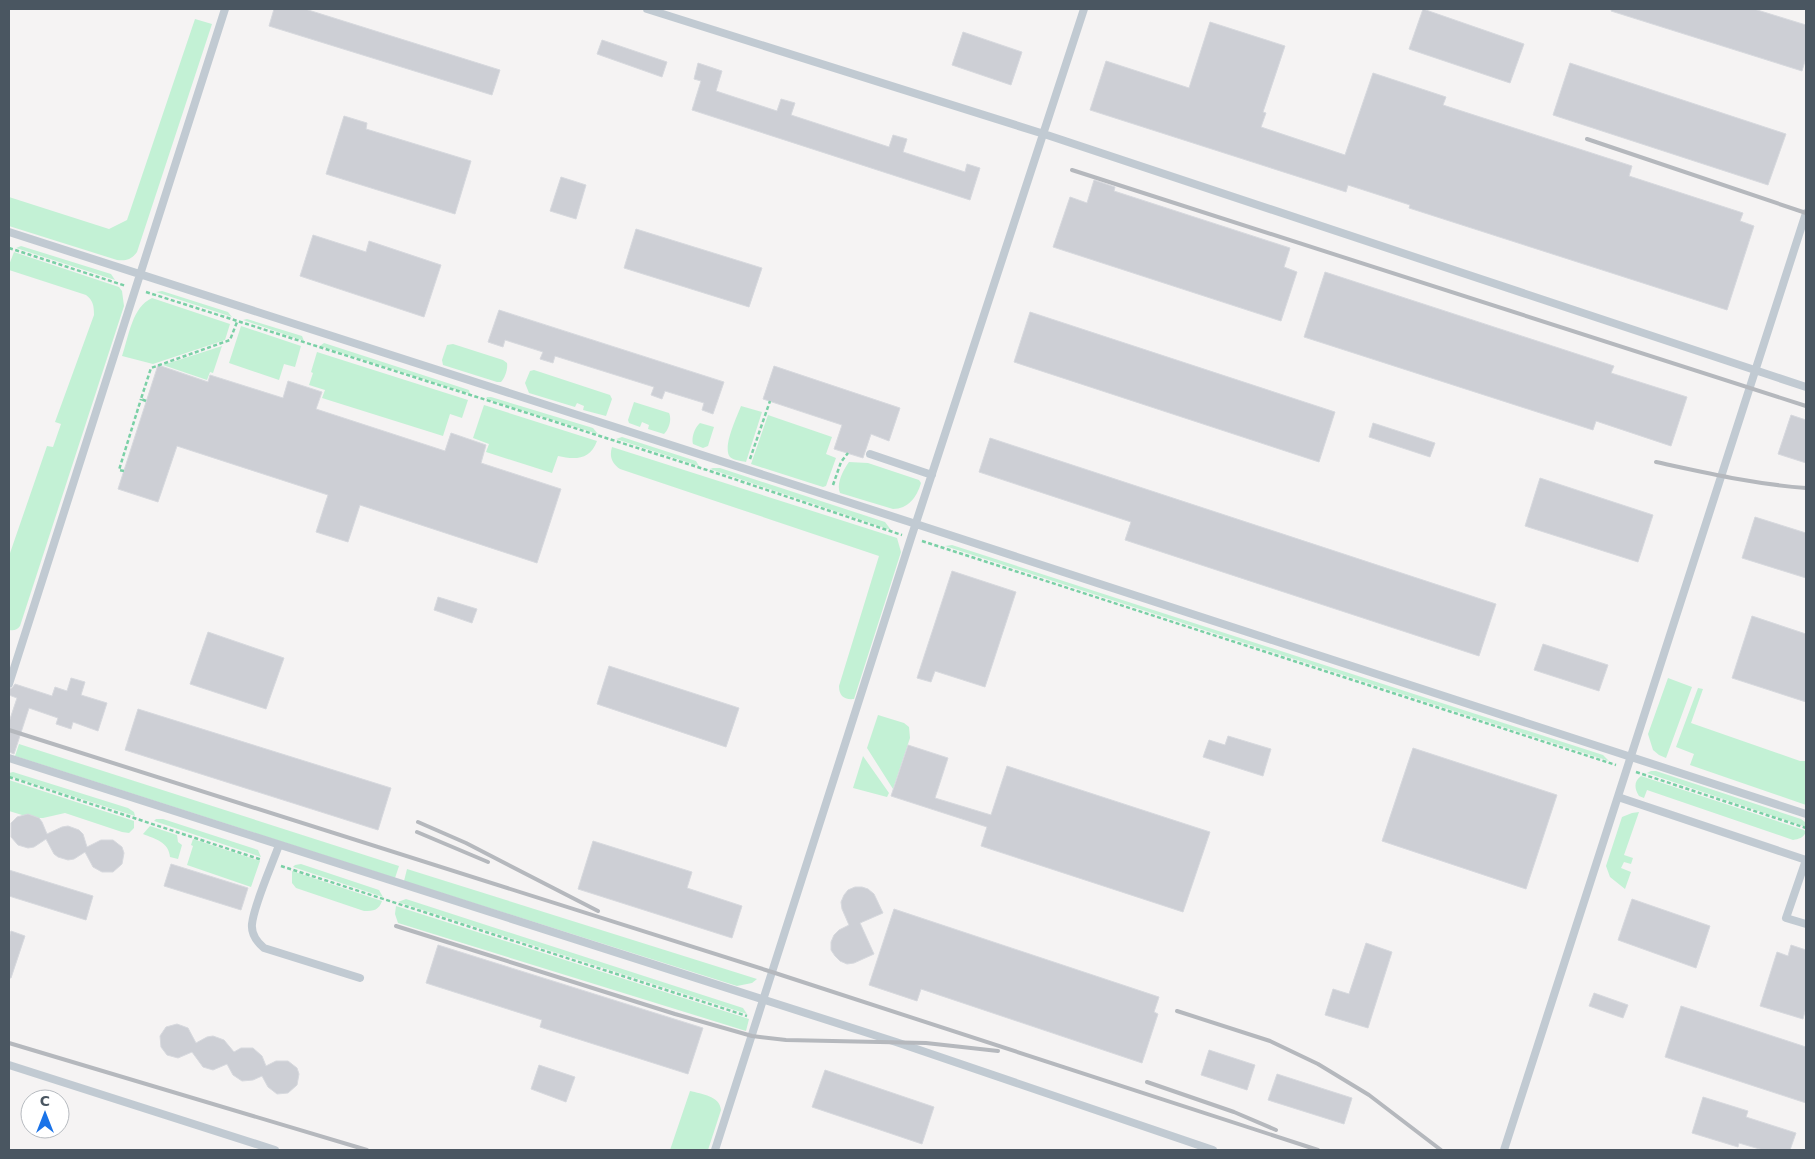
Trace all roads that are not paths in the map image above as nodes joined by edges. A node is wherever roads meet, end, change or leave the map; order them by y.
1 (225, 9) edge
2 (647, 9) edge
3 (1084, 9) edge
4 (1044, 134) junction
5 (1806, 213) edge
6 (9, 232) edge
7 (140, 275) junction
8 (1755, 370) junction
9 (1806, 387) edge
10 (870, 454) dead end
11 (932, 475) junction
12 (916, 524) junction
13 (9, 684) edge
14 (1631, 756) junction
15 (9, 758) edge
16 (1618, 797) junction
17 (1806, 814) edge
18 (279, 845) junction
19 (1806, 860) edge
20 (1806, 924) edge
21 (360, 978) dead end
22 (763, 999) junction
23 (9, 1065) edge
24 (275, 1150) edge
25 (715, 1150) edge
26 (1213, 1150) edge
27 (1504, 1150) edge

1 - 7 lane
2 - 4 lane
3 - 4 lane
4 - 8 lane
4 - 11 lane
5 - 8 lane
6 - 7 lane
7 - 12 lane
7 - 13 lane
8 - 9 lane
8 - 14 lane
10 - 11 lane
11 - 12 lane
12 - 14 lane
12 - 22 lane
14 - 16 lane
14 - 17 lane
15 - 18 lane
16 - 19 lane
16 - 27 lane
18 - 21 lane
18 - 22 lane
19 - 20 lane
22 - 25 lane
22 - 26 lane
23 - 24 lane

